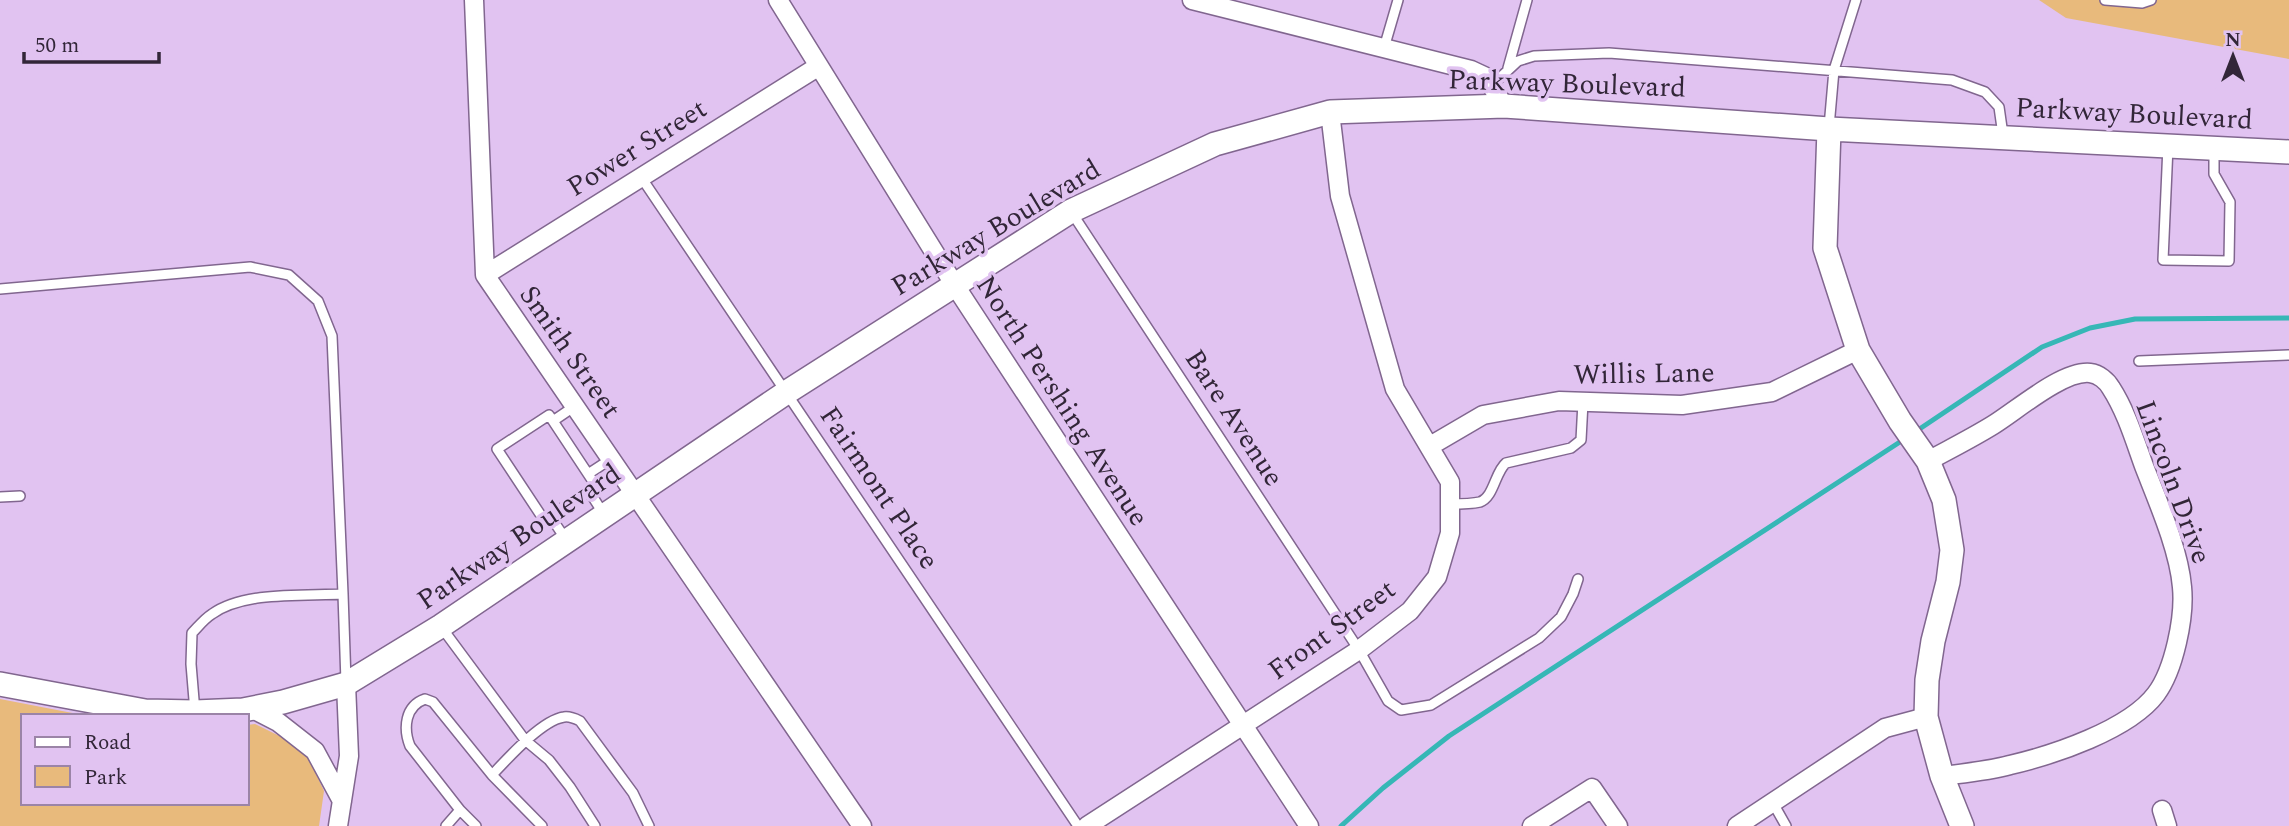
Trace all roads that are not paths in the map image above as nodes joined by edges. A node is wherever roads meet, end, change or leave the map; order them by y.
1 (474, 0) edge
2 (778, 0) edge
3 (1192, 0) edge
4 (1398, 0) edge
5 (1527, 0) edge
6 (1856, 0) edge
7 (2105, 0) edge
8 (2151, 0) edge
9 (1384, 48) junction
10 (818, 66) junction
11 (1507, 70) junction
12 (1835, 70) junction
13 (1491, 86) junction
14 (1504, 106) junction
15 (1329, 112) junction
16 (1829, 128) junction
17 (2003, 137) junction
18 (2168, 144) junction
19 (2214, 148) junction
20 (2289, 152) edge
21 (641, 176) junction
22 (1071, 211) junction
23 (485, 275) junction
24 (954, 285) junction
25 (0, 289) edge
26 (1858, 350) junction
27 (2289, 355) edge
28 (2139, 360) dead end
29 (787, 392) junction
30 (1583, 402) junction
31 (575, 406) junction
32 (553, 421) junction
33 (1430, 446) junction
34 (611, 459) junction
35 (1928, 461) junction
36 (588, 474) junction
37 (589, 491) junction
38 (636, 494) junction
39 (20, 496) dead end
40 (0, 497) edge
41 (1450, 504) junction
42 (605, 515) junction
43 (550, 516) junction
44 (567, 541) junction
45 (1578, 579) dead end
46 (343, 594) junction
47 (442, 626) junction
48 (1359, 650) junction
49 (0, 684) edge
50 (346, 684) junction
51 (251, 708) junction
52 (195, 712) junction
53 (1926, 717) junction
54 (1244, 723) junction
55 (525, 740) junction
56 (492, 775) junction
57 (1942, 776) junction
58 (342, 801) junction
59 (1773, 803) junction
60 (460, 810) junction
61 (1307, 823) edge
62 (338, 826) edge
63 (446, 826) edge
64 (476, 826) edge
65 (542, 826) edge
66 (595, 826) edge
67 (649, 826) edge
68 (862, 826) edge
69 (1078, 826) edge
70 (1087, 826) edge
71 (1532, 826) edge
72 (1618, 826) edge
73 (1737, 826) edge
74 (1786, 826) edge
75 (1962, 826) edge

1 - 23 street, Smith Street
2 - 10 street, North Pershing Avenue
3 - 9 street
4 - 9 lane
5 - 11 lane
6 - 12 lane
7 - 8 lane
9 - 13 street
10 - 21 street, Power Street
10 - 24 street, North Pershing Avenue
11 - 12 lane
11 - 13 lane
12 - 16 lane
12 - 17 lane
13 - 14 street
14 - 15 street, Parkway Boulevard
14 - 16 street, Parkway Boulevard
15 - 22 street, Parkway Boulevard
15 - 33 street, Front Street
16 - 17 street, Parkway Boulevard
16 - 26 street
17 - 18 street, Parkway Boulevard
18 - 19 street, Parkway Boulevard
18 - 19 lane
19 - 20 street, Parkway Boulevard
21 - 23 street, Power Street
21 - 29 lane, Fairmont Place
22 - 24 street, Parkway Boulevard
22 - 48 lane, Bare Avenue
23 - 31 street, Smith Street
24 - 29 street, Parkway Boulevard
24 - 54 street, North Pershing Avenue
25 - 46 lane
26 - 30 street, Willis Lane
26 - 35 street
27 - 28 lane
29 - 38 street, Parkway Boulevard
29 - 69 lane, Fairmont Place
30 - 33 street, Willis Lane
30 - 41 lane
31 - 32 lane
31 - 34 street, Smith Street
32 - 36 lane
32 - 43 lane
33 - 41 street, Front Street
34 - 36 lane
34 - 38 street, Smith Street
35 - 53 street
35 - 57 street, Lincoln Drive
36 - 37 lane
37 - 42 lane
37 - 43 lane
38 - 42 street, Parkway Boulevard
38 - 68 street, Smith Street
39 - 40 lane
41 - 48 street, Front Street
42 - 44 street, Parkway Boulevard
43 - 44 lane
44 - 47 street, Parkway Boulevard
45 - 48 lane, Bare Avenue
46 - 50 lane
46 - 52 lane
47 - 50 street, Parkway Boulevard
47 - 55 lane
48 - 54 street, Front Street
49 - 52 street, Parkway Boulevard
50 - 51 street, Parkway Boulevard
50 - 58 street
51 - 52 street, Parkway Boulevard
51 - 58 street
53 - 57 street
53 - 59 street
54 - 61 street, North Pershing Avenue
54 - 70 street, Front Street
55 - 56 lane
55 - 66 lane
55 - 67 lane
56 - 60 lane
56 - 65 lane
57 - 75 street
58 - 62 street
59 - 73 street
59 - 74 lane
60 - 63 lane
60 - 64 lane
71 - 72 street

